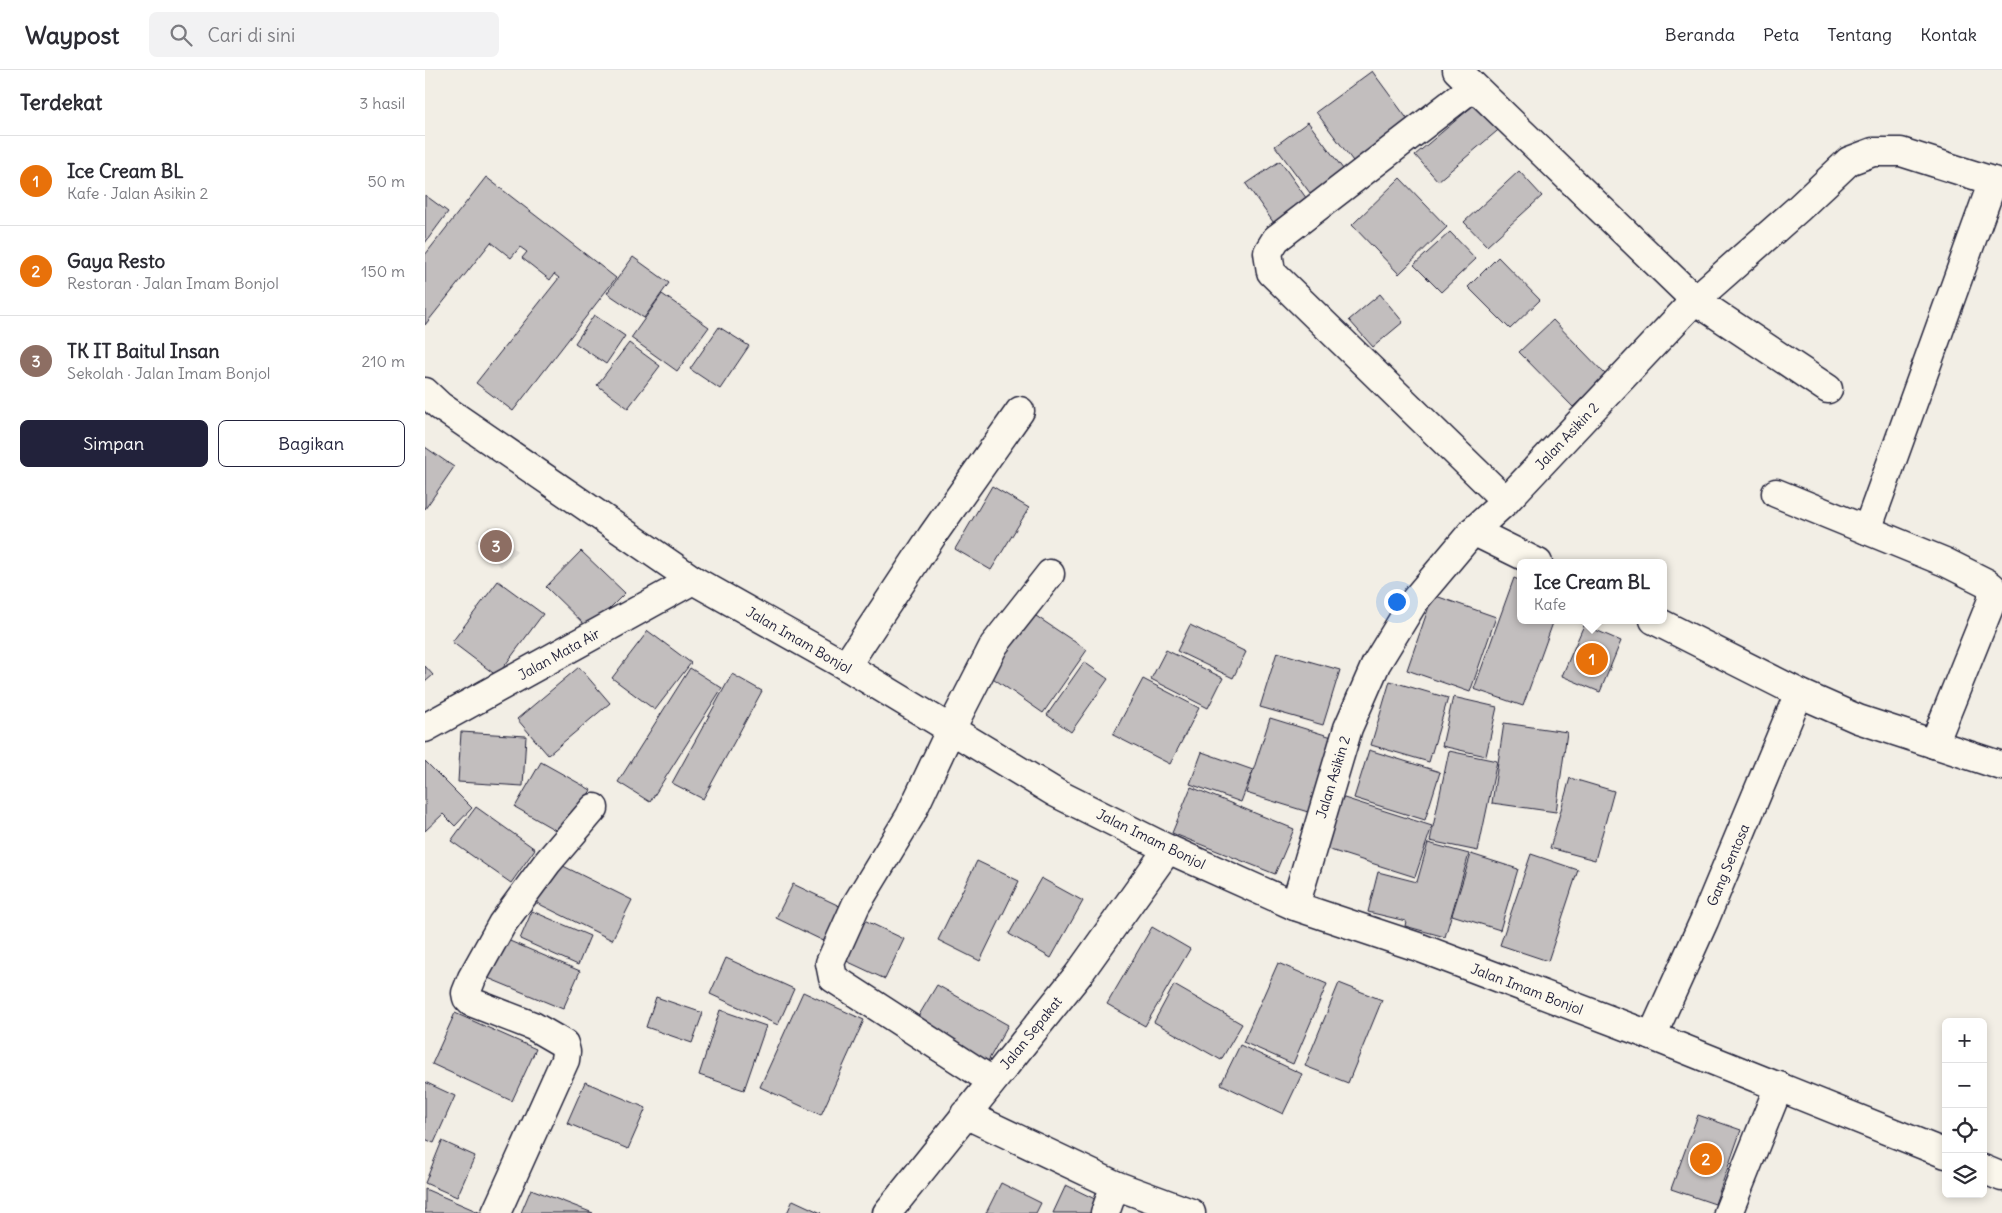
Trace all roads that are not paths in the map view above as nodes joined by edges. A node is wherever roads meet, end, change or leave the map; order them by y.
1 (1465, 78) edge
2 (1997, 182) edge
3 (1695, 300) junction
4 (1828, 389) dead end
5 (425, 392) edge
6 (1019, 410) dead end
7 (1776, 493) dead end
8 (1506, 501) junction
9 (1473, 530) junction
10 (1867, 530) junction
11 (1530, 559) edge
12 (1050, 574) dead end
13 (693, 580) junction
14 (1661, 624) edge
15 (846, 666) junction
16 (1799, 693) junction
17 (425, 728) edge
18 (950, 731) junction
19 (1934, 744) junction
20 (2002, 766) edge
21 (594, 808) dead end
22 (1168, 849) junction
23 (1295, 906) junction
24 (1652, 1036) junction
25 (992, 1081) junction
26 (1779, 1086) junction
27 (965, 1114) junction
28 (1944, 1153) edge
29 (1987, 1171) edge
30 (2002, 1177) edge
31 (1115, 1185) junction
32 (496, 1213) edge
33 (887, 1213) edge
34 (1105, 1213) edge
35 (1191, 1213) edge
36 (1728, 1213) edge

1 - 3 main road
1 - 8 main road
2 - 3 main road, Jalan Asikin 2
2 - 10 main road
3 - 4 main road
3 - 8 main road, Jalan Asikin 2
5 - 13 main road, Jalan Imam Bonjol
6 - 15 main road
7 - 10 main road
8 - 9 main road, Jalan Asikin 2
9 - 11 main road
9 - 23 main road, Jalan Asikin 2
10 - 19 main road
12 - 18 main road
13 - 15 main road, Jalan Imam Bonjol
13 - 17 main road, Jalan Mata Air
14 - 16 main road
15 - 18 main road, Jalan Imam Bonjol
16 - 19 main road
16 - 24 main road, Gang Sentosa
18 - 22 main road, Jalan Imam Bonjol
18 - 25 main road
19 - 20 main road
21 - 32 main road
22 - 23 main road, Jalan Imam Bonjol
22 - 25 main road, Jalan Sepakat
23 - 24 main road, Jalan Imam Bonjol
24 - 26 main road, Jalan Imam Bonjol
25 - 27 main road, Jalan Sepakat
26 - 28 main road, Jalan Imam Bonjol
26 - 36 main road
27 - 31 main road
27 - 33 main road, Jalan Sepakat
29 - 30 main road
31 - 34 main road
31 - 35 main road

